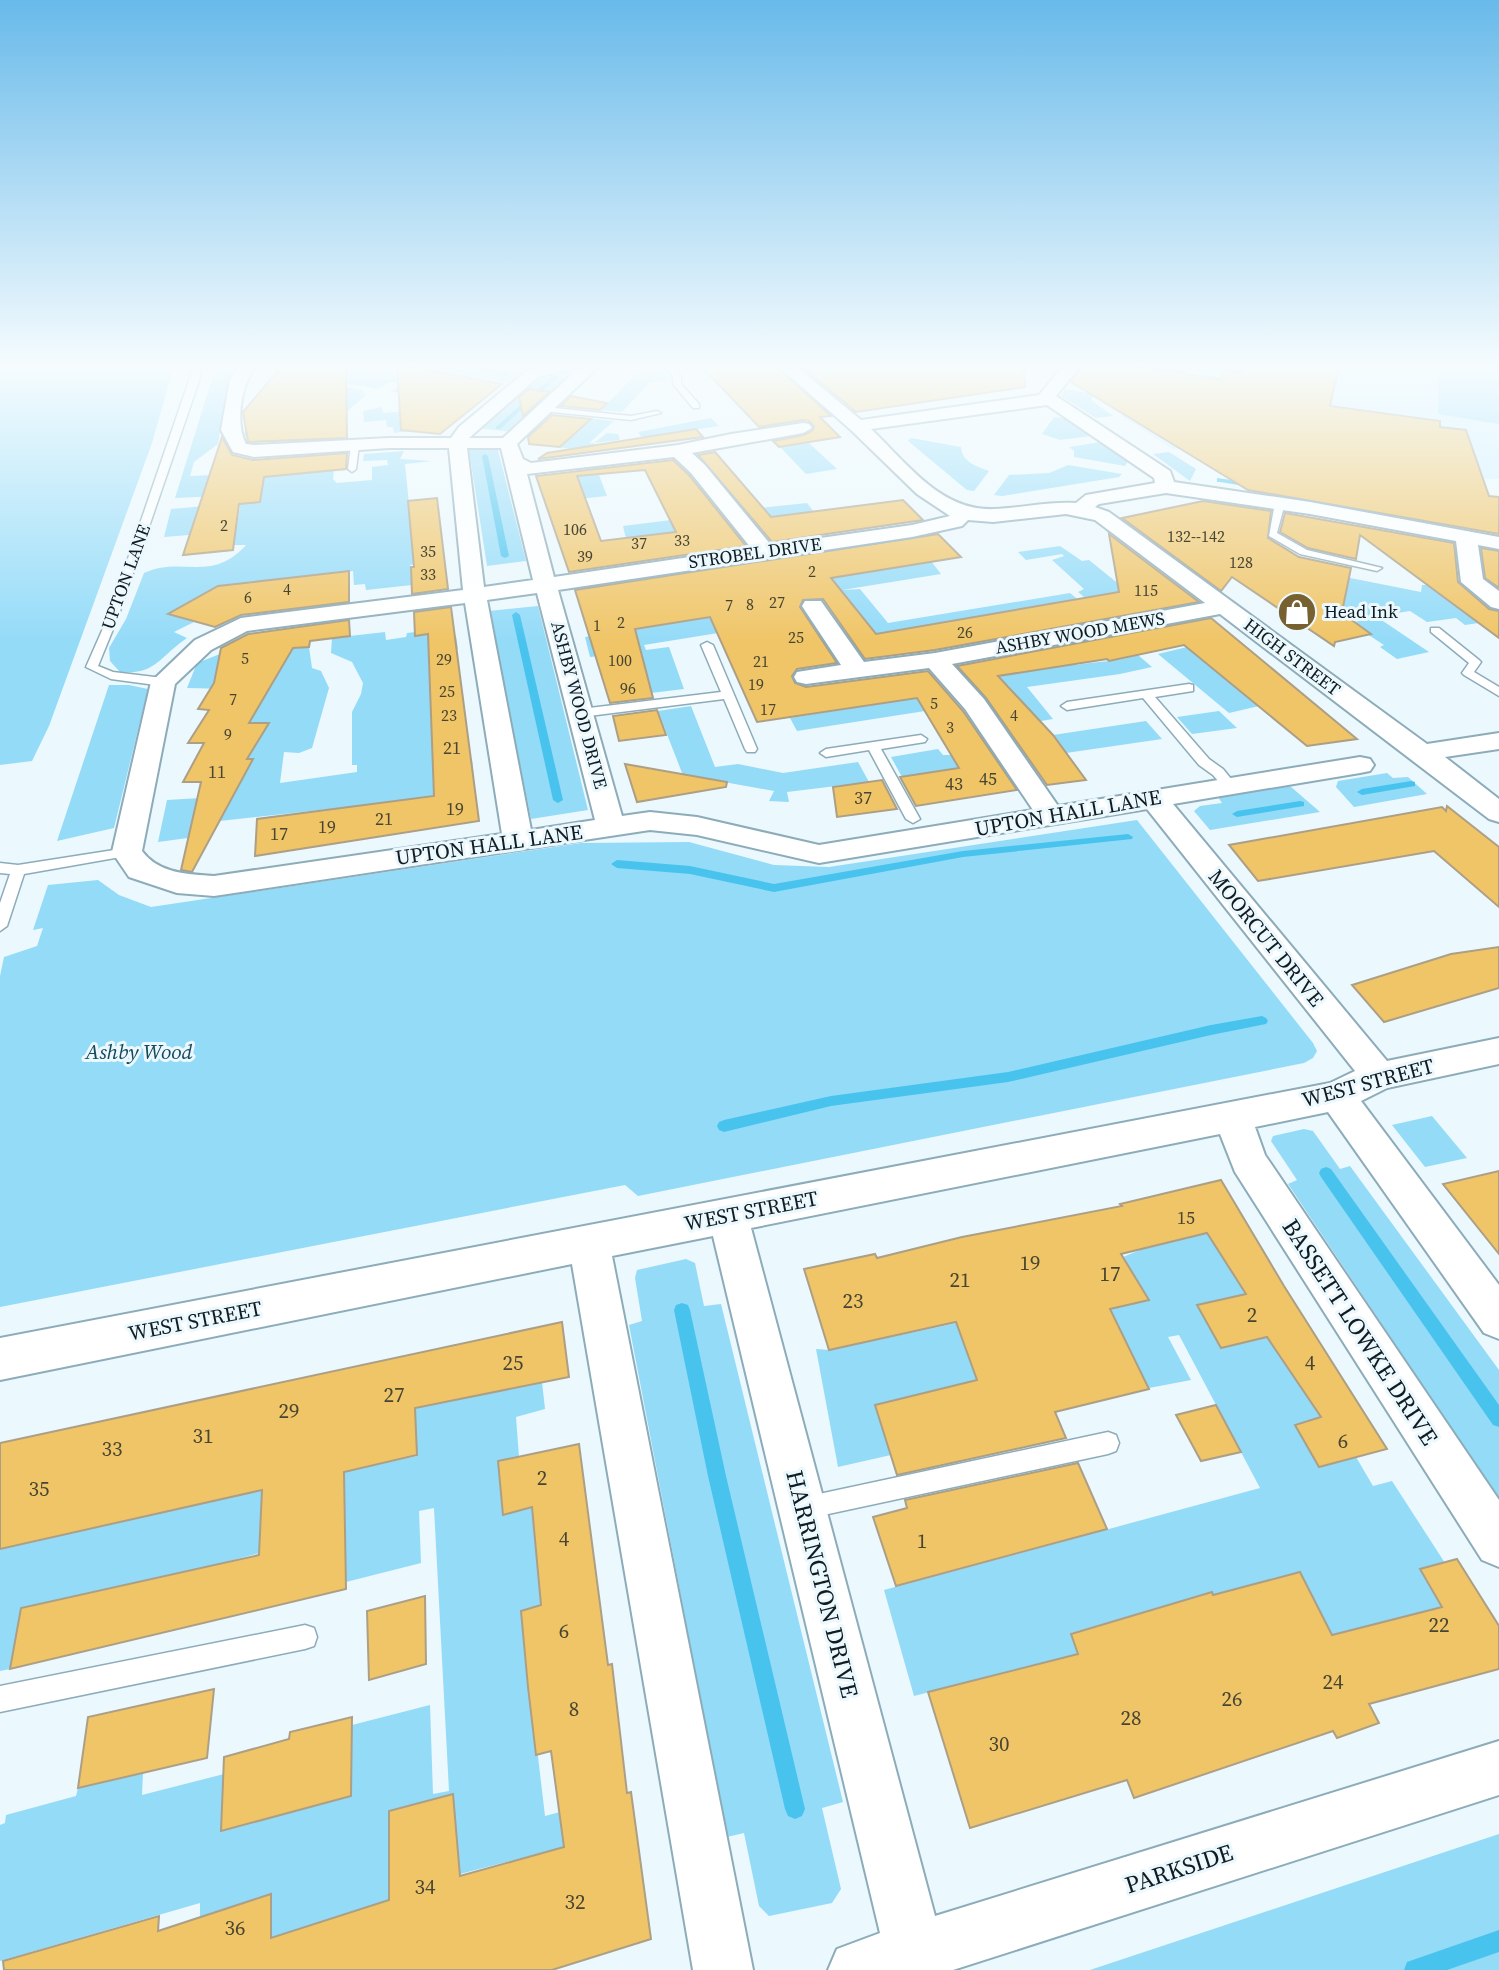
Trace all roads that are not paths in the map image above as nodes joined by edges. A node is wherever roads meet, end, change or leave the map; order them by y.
1 (168, 458) edge
2 (353, 458) edge
3 (459, 458) edge
4 (512, 458) edge
5 (619, 458) edge
6 (686, 458) edge
7 (891, 458) edge
8 (1138, 458) edge
9 (513, 466) junction
10 (352, 469) dead end
11 (1166, 487) junction
12 (1280, 503) junction
13 (1081, 509) junction
14 (963, 514) junction
15 (1466, 537) junction
16 (1499, 542) edge
17 (765, 552) junction
18 (1377, 568) dead end
19 (544, 584) junction
20 (476, 595) junction
21 (1499, 602) edge
22 (813, 606) dead end
23 (1224, 606) junction
24 (1435, 630) dead end
25 (707, 645) dead end
26 (935, 660) junction
27 (857, 670) junction
28 (806, 677) dead end
29 (163, 682) junction
30 (1189, 688) dead end
31 (1499, 692) edge
32 (727, 695) junction
33 (1147, 695) junction
34 (1067, 706) dead end
35 (581, 713) junction
36 (920, 739) dead end
37 (1499, 741) edge
38 (873, 746) junction
39 (751, 749) dead end
40 (826, 753) dead end
41 (1422, 753) junction
42 (1360, 765) dead end
43 (1229, 785) junction
44 (1154, 799) junction
45 (1499, 813) edge
46 (1051, 816) junction
47 (913, 819) dead end
48 (611, 827) junction
49 (518, 840) junction
50 (127, 852) junction
51 (0, 868) edge
52 (18, 870) junction
53 (0, 926) edge
54 (1499, 1051) edge
55 (1379, 1076) junction
56 (1336, 1096) junction
57 (1233, 1115) junction
58 (729, 1216) junction
59 (590, 1245) junction
60 (1499, 1319) edge
61 (0, 1359) edge
62 (1108, 1443) dead end
63 (803, 1508) junction
64 (1499, 1543) edge
65 (305, 1637) dead end
66 (0, 1699) edge
67 (1499, 1768) edge
68 (915, 1952) junction
69 (723, 1970) edge
70 (858, 1970) edge

1 - 29 lane, UPTON LANE
2 - 10 lane
3 - 20 street
4 - 9 street, ASHBY WOOD DRIVE
5 - 9 street
6 - 17 street
7 - 14 street
8 - 11 street
9 - 19 street, ASHBY WOOD DRIVE
11 - 12 street
11 - 13 street
12 - 15 street
12 - 18 lane
13 - 14 street
13 - 23 street, HIGH STREET
14 - 17 street, STROBEL DRIVE
15 - 16 street
15 - 21 street
17 - 19 street, STROBEL DRIVE
19 - 20 street
19 - 35 street, ASHBY WOOD DRIVE
20 - 29 street
20 - 49 street
22 - 27 street
23 - 26 street, ASHBY WOOD MEWS
23 - 41 street, HIGH STREET
24 - 31 lane
25 - 32 lane
26 - 27 street, ASHBY WOOD MEWS
26 - 46 street
27 - 28 street, ASHBY WOOD MEWS
29 - 50 street
30 - 33 lane
32 - 35 lane
32 - 39 lane
33 - 34 lane
33 - 43 lane
35 - 48 street, ASHBY WOOD DRIVE
36 - 38 lane
37 - 41 street
38 - 40 lane
38 - 47 lane
41 - 45 street, HIGH STREET
42 - 43 street, UPTON HALL LANE
43 - 44 street, UPTON HALL LANE
44 - 46 street, UPTON HALL LANE
44 - 55 street, MOORCUT DRIVE
46 - 48 street, UPTON HALL LANE
48 - 49 street, UPTON HALL LANE
49 - 50 street, UPTON HALL LANE
50 - 52 lane
51 - 52 lane
52 - 53 lane
54 - 55 street, WEST STREET
55 - 56 street, WEST STREET
56 - 57 street, WEST STREET
56 - 60 street
57 - 58 street, WEST STREET
57 - 64 street, BASSETT LOWKE DRIVE
58 - 59 street, WEST STREET
58 - 63 street, HARRINGTON DRIVE
59 - 61 street, WEST STREET
59 - 69 street
62 - 63 lane
63 - 68 street, HARRINGTON DRIVE
65 - 66 lane
67 - 68 street, PARKSIDE
68 - 70 street, PARKSIDE

